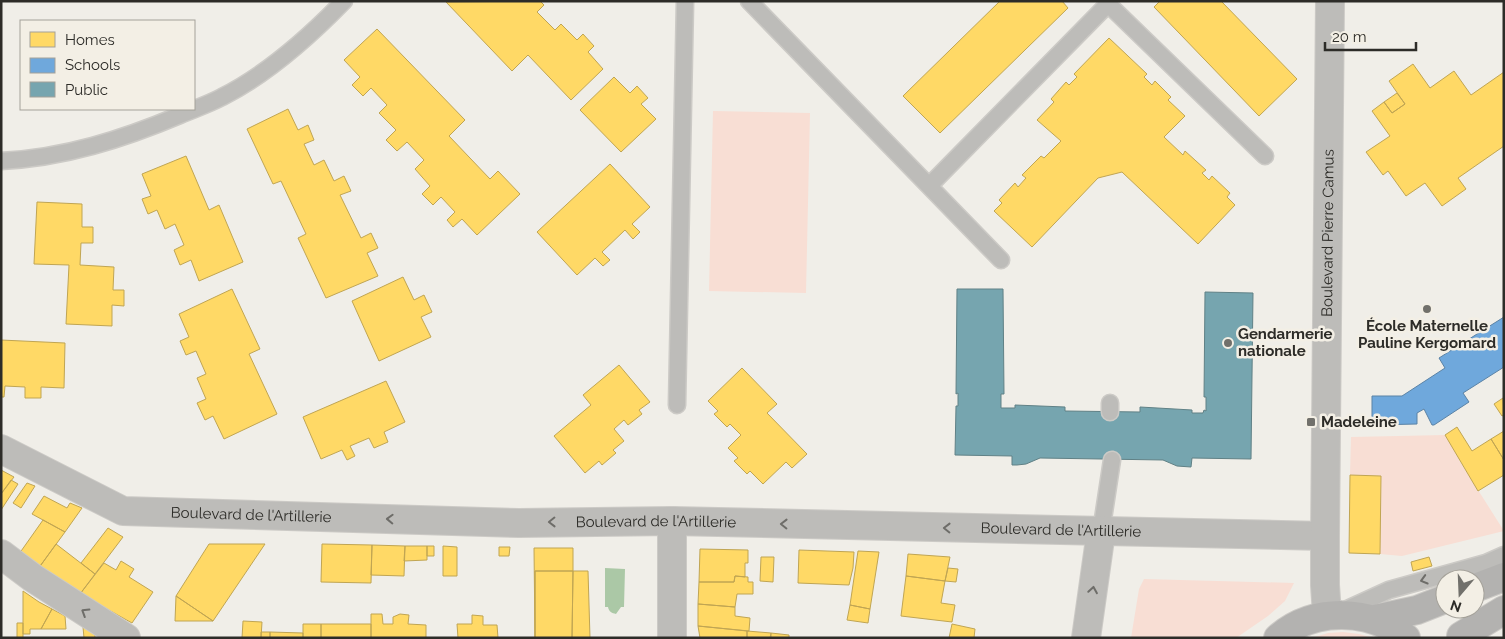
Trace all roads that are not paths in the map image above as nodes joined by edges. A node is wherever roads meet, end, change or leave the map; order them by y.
1 (344, 1) edge
2 (685, 1) edge
3 (749, 1) edge
4 (1330, 1) edge
5 (1108, 3) edge
6 (195, 108) edge
7 (190, 110) edge
8 (1265, 156) dead end
9 (1, 161) edge
10 (929, 186) junction
11 (1001, 260) dead end
12 (677, 404) dead end
13 (1, 449) edge
14 (1112, 460) dead end
15 (672, 521) junction
16 (1101, 532) junction
17 (1325, 536) junction
18 (1, 554) edge
19 (1504, 556) edge
20 (1504, 577) edge
21 (1485, 584) edge
22 (1435, 604) edge
23 (1504, 610) edge
24 (1331, 615) junction
25 (1375, 619) junction
26 (1462, 636) dead end
27 (126, 638) edge
28 (672, 638) edge
29 (1086, 638) edge
30 (1278, 638) edge
31 (1406, 638) edge

1 - 6 lane
2 - 12 lane
3 - 10 lane
4 - 17 street, Boulevard Pierre Camus
5 - 8 lane
5 - 10 lane
7 - 9 lane
10 - 11 lane
15 -> 13 street, Boulevard de l'Artillerie
14 - 16 lane
16 -> 15 street, Boulevard de l'Artillerie
15 - 28 street
16 - 17 street, Boulevard de l'Artillerie
29 -> 16 street
17 - 24 street, Boulevard Pierre Camus
27 -> 18 street
19 -> 24 lane
20 - 21 main road
22 - 25 main road
23 - 26 main road
24 - 25 main road
24 - 30 main road
25 - 31 main road

